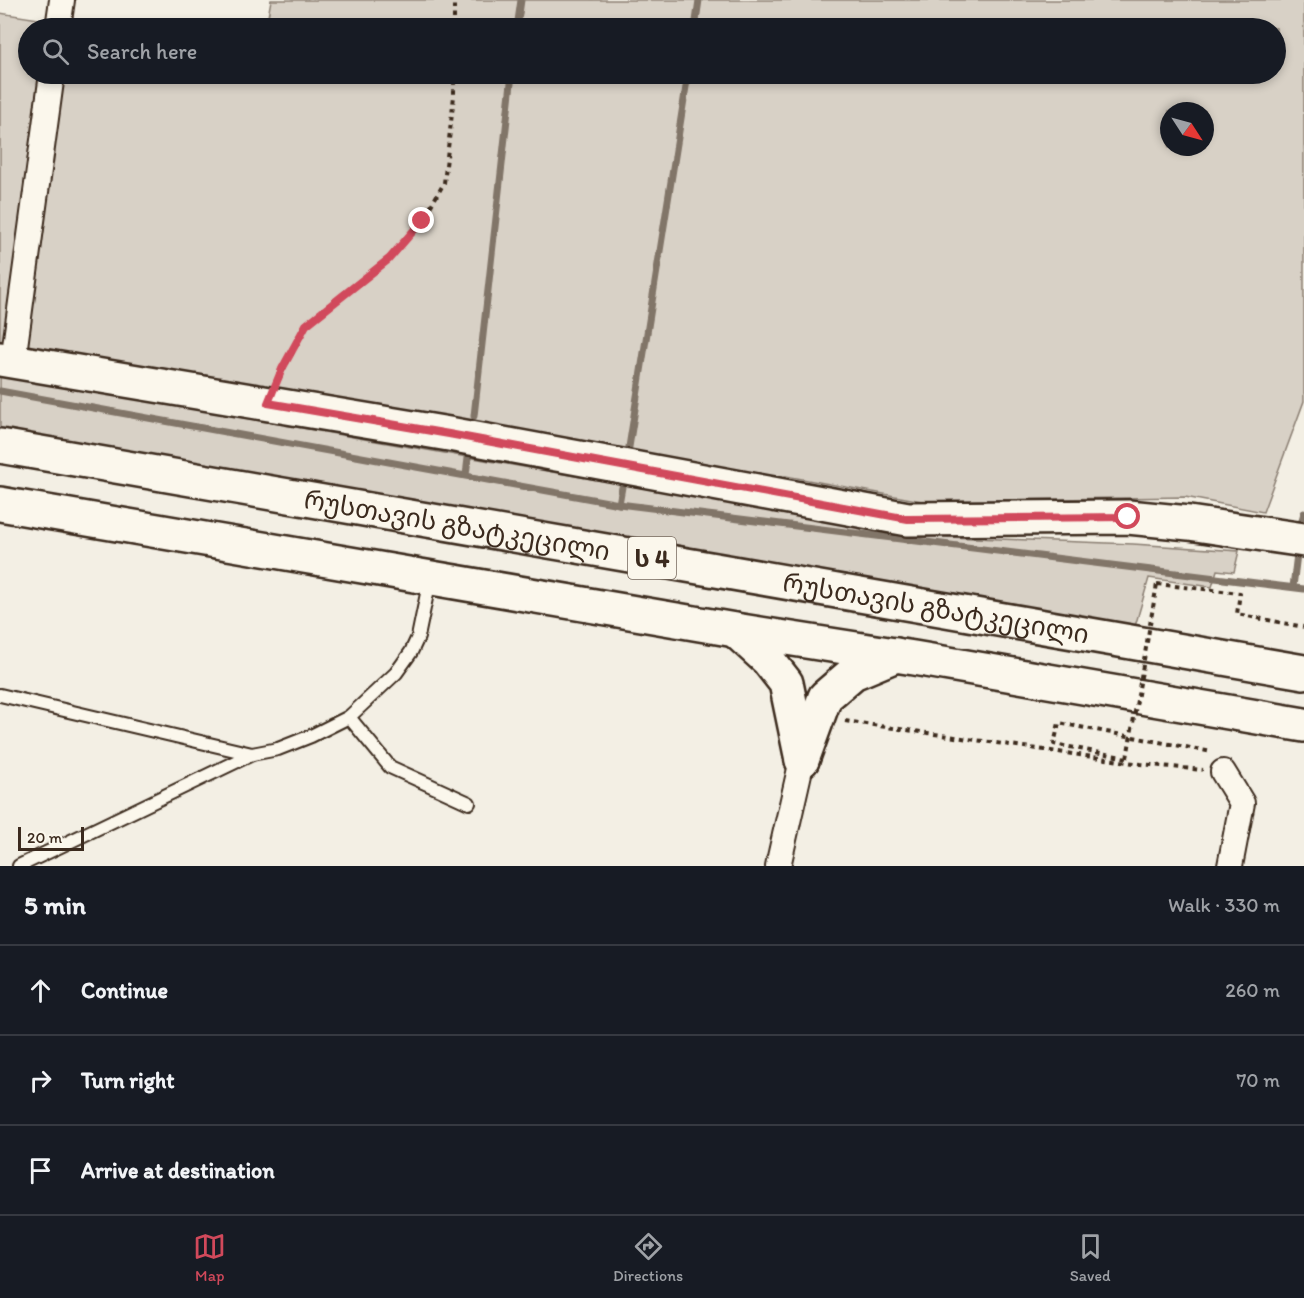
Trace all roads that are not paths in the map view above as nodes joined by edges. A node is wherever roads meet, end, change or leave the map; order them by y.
1 (62, 0) edge
2 (59, 18) edge
3 (50, 84) edge
4 (6, 360) edge
5 (0, 446) edge
6 (0, 504) edge
7 (1304, 540) edge
8 (430, 578) junction
9 (735, 630) junction
10 (897, 655) junction
11 (1304, 672) edge
12 (0, 695) edge
13 (349, 717) junction
14 (1304, 725) edge
15 (252, 754) junction
16 (802, 760) junction
17 (1223, 772) road end
18 (469, 803) dead end
19 (19, 866) edge
20 (778, 866) edge
21 (1230, 866) edge

1 - 2 street
3 - 4 street
4 - 7 main road
5 - 11 main road, რუსთავის გზატკეცილი / ს 4
6 - 8 main road, რუსთავის გზატკეცილი / ს 4
8 - 9 main road, რუსთავის გზატკეცილი / ს 4
8 - 13 lane
9 - 10 main road, რუსთავის გზატკეცილი / ს 4
9 - 16 main road
10 - 14 main road, რუსთავის გზატკეცილი / ს 4
10 - 16 main road
12 - 15 lane
13 - 15 lane
13 - 18 lane
15 - 19 lane
16 - 20 street
17 - 21 street

